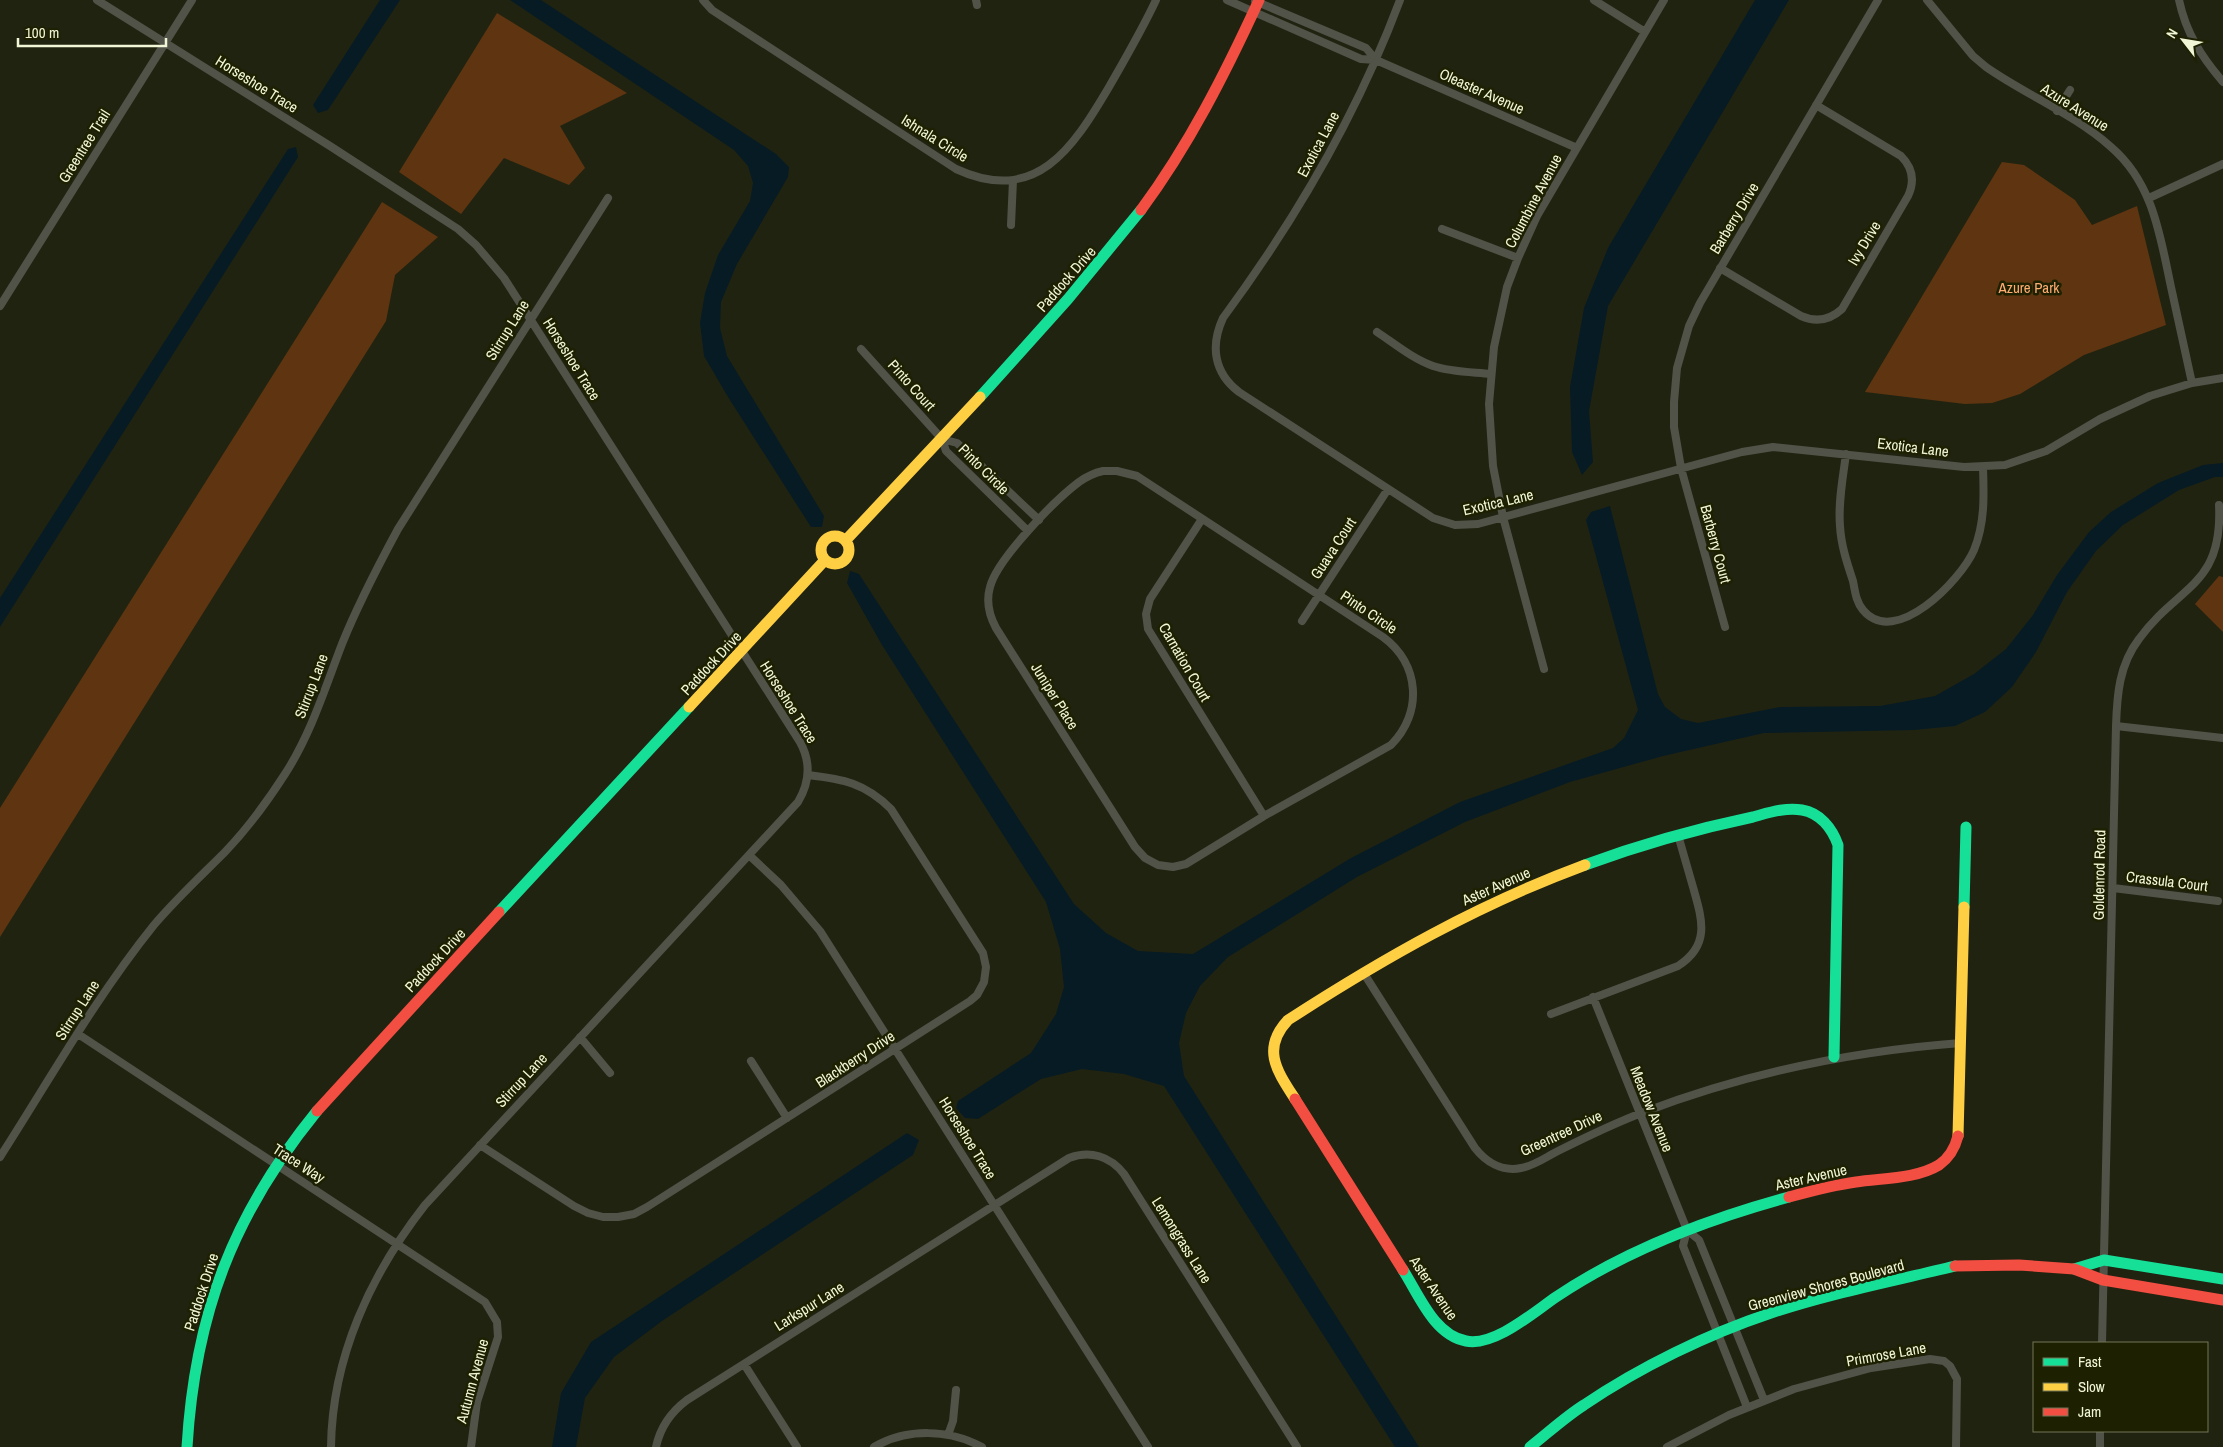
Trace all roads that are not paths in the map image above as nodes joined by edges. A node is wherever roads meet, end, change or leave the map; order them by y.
1 (97, 0) edge
2 (192, 0) edge
3 (703, 0) edge
4 (1156, 0) edge
5 (1227, 0) edge
6 (1400, 0) edge
7 (1594, 0) edge
8 (1664, 0) edge
9 (1878, 0) edge
10 (1927, 0) edge
11 (2180, 0) edge
12 (1256, 4) edge
13 (1645, 32) junction
14 (165, 43) junction
15 (1376, 60) junction
16 (2223, 82) edge
17 (2070, 90) dead end
18 (1816, 105) junction
19 (2057, 111) junction
20 (1577, 148) junction
21 (2223, 164) edge
22 (1013, 180) junction
23 (608, 198) dead end
24 (2149, 198) junction
25 (1011, 225) dead end
26 (1442, 229) dead end
27 (1518, 258) junction
28 (1720, 268) junction
29 (0, 306) edge
30 (531, 319) junction
31 (1377, 332) dead end
32 (862, 350) dead end
33 (1491, 374) junction
34 (2223, 378) edge
35 (2192, 383) junction
36 (942, 439) junction
37 (1846, 454) junction
38 (1983, 467) junction
39 (1682, 468) junction
40 (1388, 490) junction
41 (2219, 505) dead end
42 (1504, 517) junction
43 (1202, 519) junction
44 (1038, 520) junction
45 (1028, 531) junction
46 (846, 540) junction
47 (825, 560) junction
48 (1319, 595) junction
49 (1302, 621) dead end
50 (1724, 627) dead end
51 (742, 652) junction
52 (1544, 669) dead end
53 (2116, 726) junction
54 (2223, 738) edge
55 (808, 776) junction
56 (1264, 816) junction
57 (1966, 827) dead end
58 (1678, 835) junction
59 (749, 855) junction
60 (1158, 865) joint
61 (2113, 888) junction
62 (2218, 901) dead end
63 (1363, 972) junction
64 (1593, 997) junction
65 (1551, 1014) dead end
66 (78, 1034) junction
67 (580, 1037) junction
68 (1961, 1043) junction
69 (896, 1050) junction
70 (1834, 1057) junction
71 (751, 1061) dead end
72 (610, 1073) dead end
73 (1640, 1114) junction
74 (787, 1118) junction
75 (480, 1145) junction
76 (0, 1157) edge
77 (276, 1164) junction
78 (994, 1205) junction
79 (1687, 1230) junction
80 (396, 1243) junction
81 (2104, 1260) junction
82 (2074, 1269) junction
83 (2223, 1279) edge
84 (2103, 1280) junction
85 (2223, 1300) edge
86 (497, 1322) joint
87 (1734, 1327) junction
88 (1718, 1333) junction
89 (2102, 1342) edge
90 (744, 1364) junction
91 (956, 1390) dead end
92 (1764, 1400) junction
93 (1747, 1407) junction
94 (2100, 1432) edge
95 (948, 1435) junction
96 (187, 1447) edge
97 (331, 1447) edge
98 (471, 1447) edge
99 (656, 1447) edge
100 (797, 1447) edge
101 (874, 1447) edge
102 (982, 1447) edge
103 (1148, 1447) edge
104 (1297, 1447) edge
105 (1530, 1447) edge
106 (1668, 1447) edge
107 (1956, 1447) edge
108 (2100, 1447) edge

1 - 14 street, Horseshoe Trace
2 - 14 street, Greentree Trail
3 - 22 street, Ishnala Circle
4 - 22 street, Ishnala Circle
5 - 12 street, Oleaster Avenue
6 - 15 street, Exotica Lane
7 - 13 street
8 - 13 street, Columbine Avenue
9 - 18 street, Barberry Drive
10 - 19 street, Azure Avenue
11 - 16 street
12 - 15 street, Oleaster Avenue
12 - 15 street, Oleaster Avenue
12 - 36 street, Paddock Drive
13 - 20 street, Columbine Avenue
14 - 29 street, Greentree Trail
14 - 30 street, Horseshoe Trace
15 - 20 street, Oleaster Avenue
15 - 40 street, Exotica Lane
17 - 19 street
18 - 28 street, Barberry Drive
18 - 28 street, Ivy Drive
19 - 24 street, Azure Avenue
20 - 27 street, Columbine Avenue
21 - 24 street
22 - 25 street
23 - 30 street, Stirrup Lane
24 - 35 street, Azure Avenue
26 - 27 street
27 - 33 street, Columbine Avenue
28 - 39 street, Barberry Drive
30 - 51 street, Horseshoe Trace
30 - 66 street, Stirrup Lane
31 - 33 street
32 - 36 street, Pinto Court
33 - 42 street, Columbine Avenue
34 - 35 street, Exotica Lane
35 - 38 street, Exotica Lane
36 - 44 street, Pinto Circle
36 - 45 street, Pinto Circle
36 - 46 street, Paddock Drive
37 - 38 street, Exotica Lane
37 - 38 street
37 - 39 street, Exotica Lane
39 - 42 street, Exotica Lane
39 - 50 street, Barberry Court
40 - 42 street, Exotica Lane
40 - 48 street, Guava Court
41 - 53 street, Goldenrod Road
42 - 52 street, Columbine Avenue
43 - 44 street, Pinto Circle
43 - 48 street, Pinto Circle
43 - 56 street, Carnation Court
44 - 45 street, Pinto Circle
45 - 60 street, Juniper Place
46 - 47 street
46 - 47 street
47 - 51 street, Paddock Drive
48 - 49 street, Guava Court
48 - 56 street, Pinto Circle
51 - 55 street, Horseshoe Trace
51 - 77 street, Paddock Drive
53 - 54 street
53 - 61 street, Goldenrod Road
55 - 59 street, Stirrup Lane
55 - 69 street, Blackberry Drive
56 - 60 street, Pinto Circle
57 - 68 street, Aster Avenue
58 - 63 street, Aster Avenue
58 - 64 street
58 - 70 street, Aster Avenue
59 - 67 street, Stirrup Lane
59 - 69 street, Horseshoe Trace
61 - 62 street, Crassula Court
61 - 81 street, Goldenrod Road
63 - 73 street, Greentree Drive
63 - 79 street, Aster Avenue
64 - 65 street
64 - 73 street, Meadow Avenue
66 - 76 street, Stirrup Lane
66 - 77 street, Trace Way
67 - 72 street
67 - 75 street, Stirrup Lane
68 - 70 street, Greentree Drive
68 - 79 street, Aster Avenue
69 - 74 street, Blackberry Drive
69 - 78 street, Horseshoe Trace
70 - 73 street, Greentree Drive
71 - 74 street
73 - 79 street, Meadow Avenue
74 - 75 street, Blackberry Drive
75 - 80 street, Stirrup Lane
77 - 80 street, Trace Way
77 - 96 street, Paddock Drive
78 - 90 street, Larkspur Lane
78 - 103 street, Horseshoe Trace
78 - 104 street, Lemongrass Lane
79 - 87 street, Meadow Avenue
79 - 88 street, Meadow Avenue
80 - 86 street, Trace Way
80 - 97 street, Stirrup Lane
81 - 82 street, Greenview Shores Boulevard
81 - 83 street, Greenview Shores Boulevard
81 - 84 street, Goldenrod Road
82 - 84 street, Greenview Shores Boulevard
82 - 87 street, Greenview Shores Boulevard
84 - 85 street, Greenview Shores Boulevard
84 - 89 street, Goldenrod Road
86 - 98 street, Autumn Avenue
87 - 88 street, Greenview Shores Boulevard
87 - 92 street, Meadow Avenue
88 - 93 street, Meadow Avenue
88 - 105 street, Greenview Shores Boulevard
90 - 99 street, Larkspur Lane
90 - 100 street
91 - 95 street
92 - 93 street, Primrose Lane
92 - 107 street, Primrose Lane
93 - 106 street, Primrose Lane
94 - 108 street
95 - 101 street
95 - 102 street

